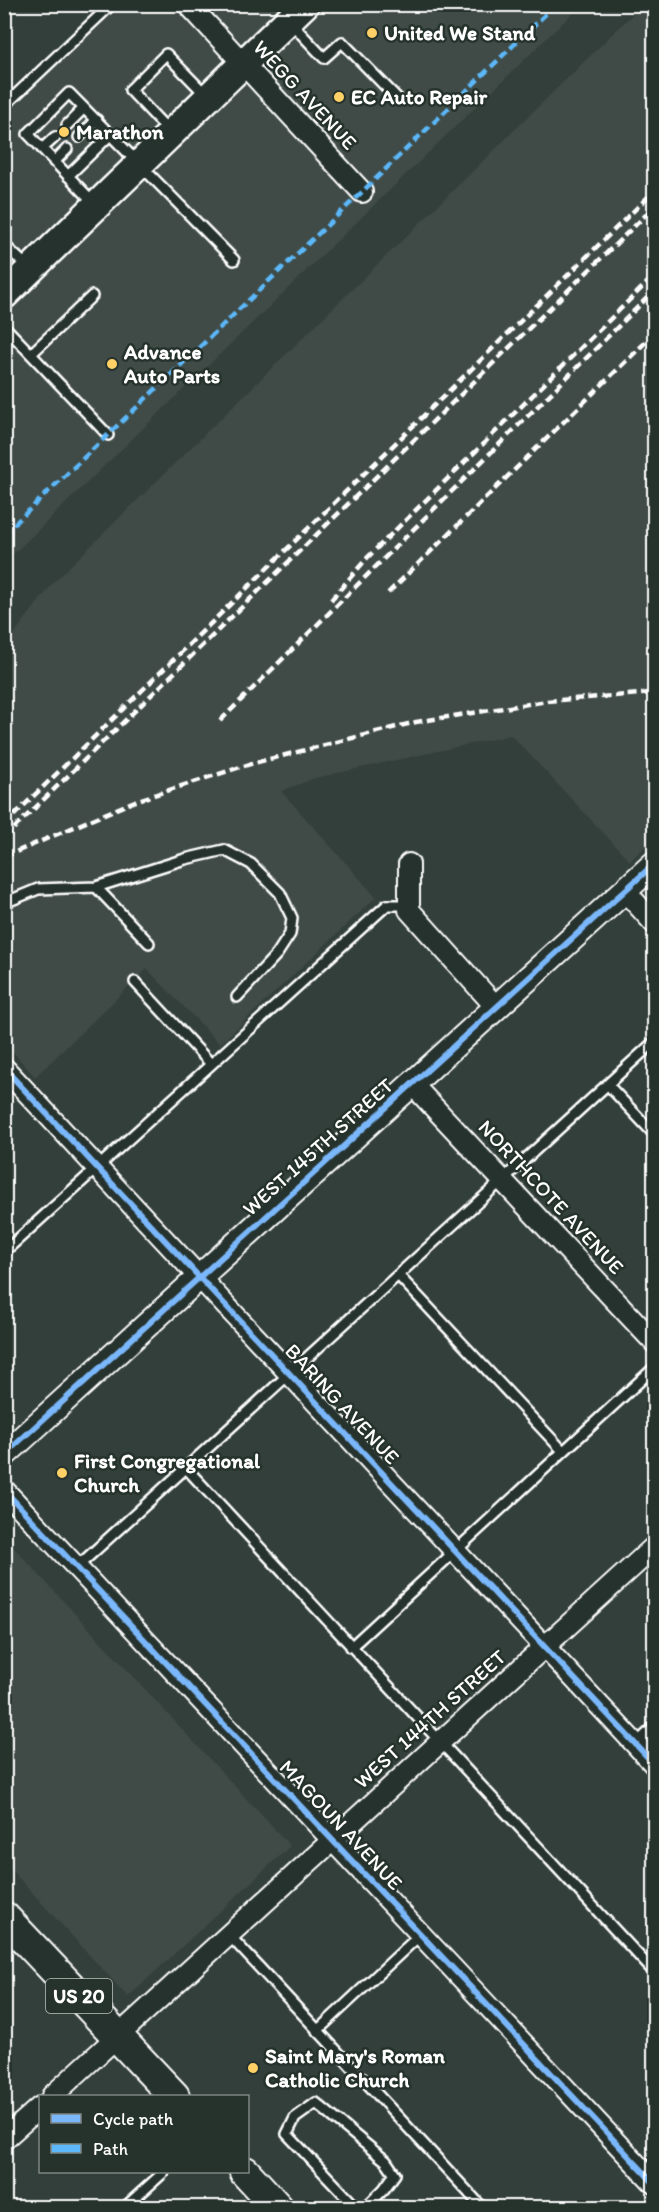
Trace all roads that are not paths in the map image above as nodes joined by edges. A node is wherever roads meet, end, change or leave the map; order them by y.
1 (112, 4) edge
2 (188, 4) edge
3 (297, 12) edge
4 (244, 64) junction
5 (208, 98) junction
6 (398, 99) dead end
7 (4, 106) edge
8 (84, 108) junction
9 (97, 120) junction
10 (67, 125) dead end
11 (172, 133) junction
12 (111, 134) junction
13 (55, 137) dead end
14 (79, 137) dead end
15 (42, 149) junction
16 (67, 149) dead end
17 (54, 162) junction
18 (140, 164) junction
19 (68, 176) junction
20 (362, 192) dead end
21 (97, 206) junction
22 (4, 245) edge
23 (234, 260) dead end
24 (30, 270) junction
25 (4, 295) edge
26 (92, 296) dead end
27 (4, 326) edge
28 (31, 354) junction
29 (108, 435) dead end
30 (409, 864) dead end
31 (654, 864) edge
32 (96, 887) junction
33 (625, 891) junction
34 (4, 903) edge
35 (408, 905) junction
36 (654, 923) edge
37 (149, 943) dead end
38 (135, 982) dead end
39 (237, 997) dead end
40 (497, 1008) junction
41 (654, 1042) edge
42 (211, 1064) junction
43 (4, 1068) edge
44 (412, 1084) junction
45 (608, 1085) junction
46 (654, 1134) edge
47 (97, 1167) junction
48 (502, 1180) junction
49 (4, 1252) edge
50 (398, 1275) junction
51 (200, 1277) junction
52 (654, 1342) edge
53 (654, 1368) edge
54 (290, 1373) junction
55 (563, 1451) junction
56 (4, 1455) edge
57 (186, 1468) junction
58 (4, 1490) edge
59 (654, 1547) edge
60 (456, 1551) junction
61 (77, 1568) junction
62 (544, 1646) junction
63 (351, 1647) junction
64 (654, 1727) edge
65 (440, 1742) junction
66 (636, 1744) junction
67 (654, 1764) edge
68 (333, 1840) junction
69 (4, 1917) edge
70 (421, 1934) junction
71 (229, 1935) junction
72 (654, 1972) edge
73 (317, 2031) junction
74 (118, 2037) junction
75 (54, 2095) edge
76 (172, 2095) edge
77 (39, 2108) edge
78 (5, 2137) edge
79 (163, 2173) edge
80 (246, 2173) edge
81 (654, 2183) edge
82 (124, 2208) edge
83 (278, 2208) edge
84 (357, 2208) edge
85 (365, 2208) edge
86 (483, 2208) edge

1 - 7 lane
2 - 4 street, WEGG AVENUE
3 - 4 main road
3 - 6 lane
4 - 5 main road
4 - 20 street, WEGG AVENUE
5 - 11 main road
5 - 11 lane
8 - 9 lane
8 - 10 lane
8 - 15 lane
9 - 12 lane
9 - 14 lane
11 - 18 main road
12 - 18 lane
12 - 19 lane
13 - 15 lane
15 - 17 lane
16 - 17 lane
17 - 19 lane
18 - 21 main road
18 - 23 lane
19 - 21 lane
21 - 24 main road
22 - 24 lane
24 - 25 main road
26 - 28 lane
27 - 28 lane
28 - 29 lane
30 - 35 street
31 - 33 street, WEST 145TH STREET
32 - 34 lane
32 - 37 lane
32 - 39 lane
33 - 36 street
33 - 40 street, WEST 145TH STREET
35 - 40 street
35 - 42 lane
38 - 42 lane
40 - 44 street, WEST 145TH STREET
41 - 45 lane
42 - 47 lane
43 - 47 street, BARING AVENUE
44 - 48 street, NORTHCOTE AVENUE
44 - 51 street, WEST 145TH STREET
45 - 46 lane
45 - 48 lane
47 - 49 lane
47 - 51 street, BARING AVENUE
48 - 50 lane
48 - 52 street, NORTHCOTE AVENUE
50 - 54 lane
50 - 55 lane
51 - 54 street, BARING AVENUE
51 - 56 street, WEST 145TH STREET
53 - 55 lane
54 - 57 lane
54 - 60 street, BARING AVENUE
55 - 60 lane
57 - 61 lane
57 - 63 lane
58 - 61 street, MAGOUN AVENUE
59 - 62 street, WEST 144TH STREET
60 - 62 street, BARING AVENUE
60 - 63 lane
61 - 68 street, MAGOUN AVENUE
62 - 65 street, WEST 144TH STREET
62 - 66 street, BARING AVENUE
63 - 65 lane
64 - 66 lane
65 - 68 street, WEST 144TH STREET
65 - 72 lane
66 - 67 street, BARING AVENUE
68 - 70 street, MAGOUN AVENUE
68 - 71 street, WEST 144TH STREET
69 - 74 main road, US 20
70 - 73 lane
70 - 81 street, MAGOUN AVENUE
71 - 73 lane
71 - 74 street, WEST 144TH STREET
73 - 86 lane
74 - 75 street, WEST 144TH STREET
74 - 76 main road, US 20
77 - 78 street
79 - 82 lane
80 - 83 main road
84 - 85 lane

